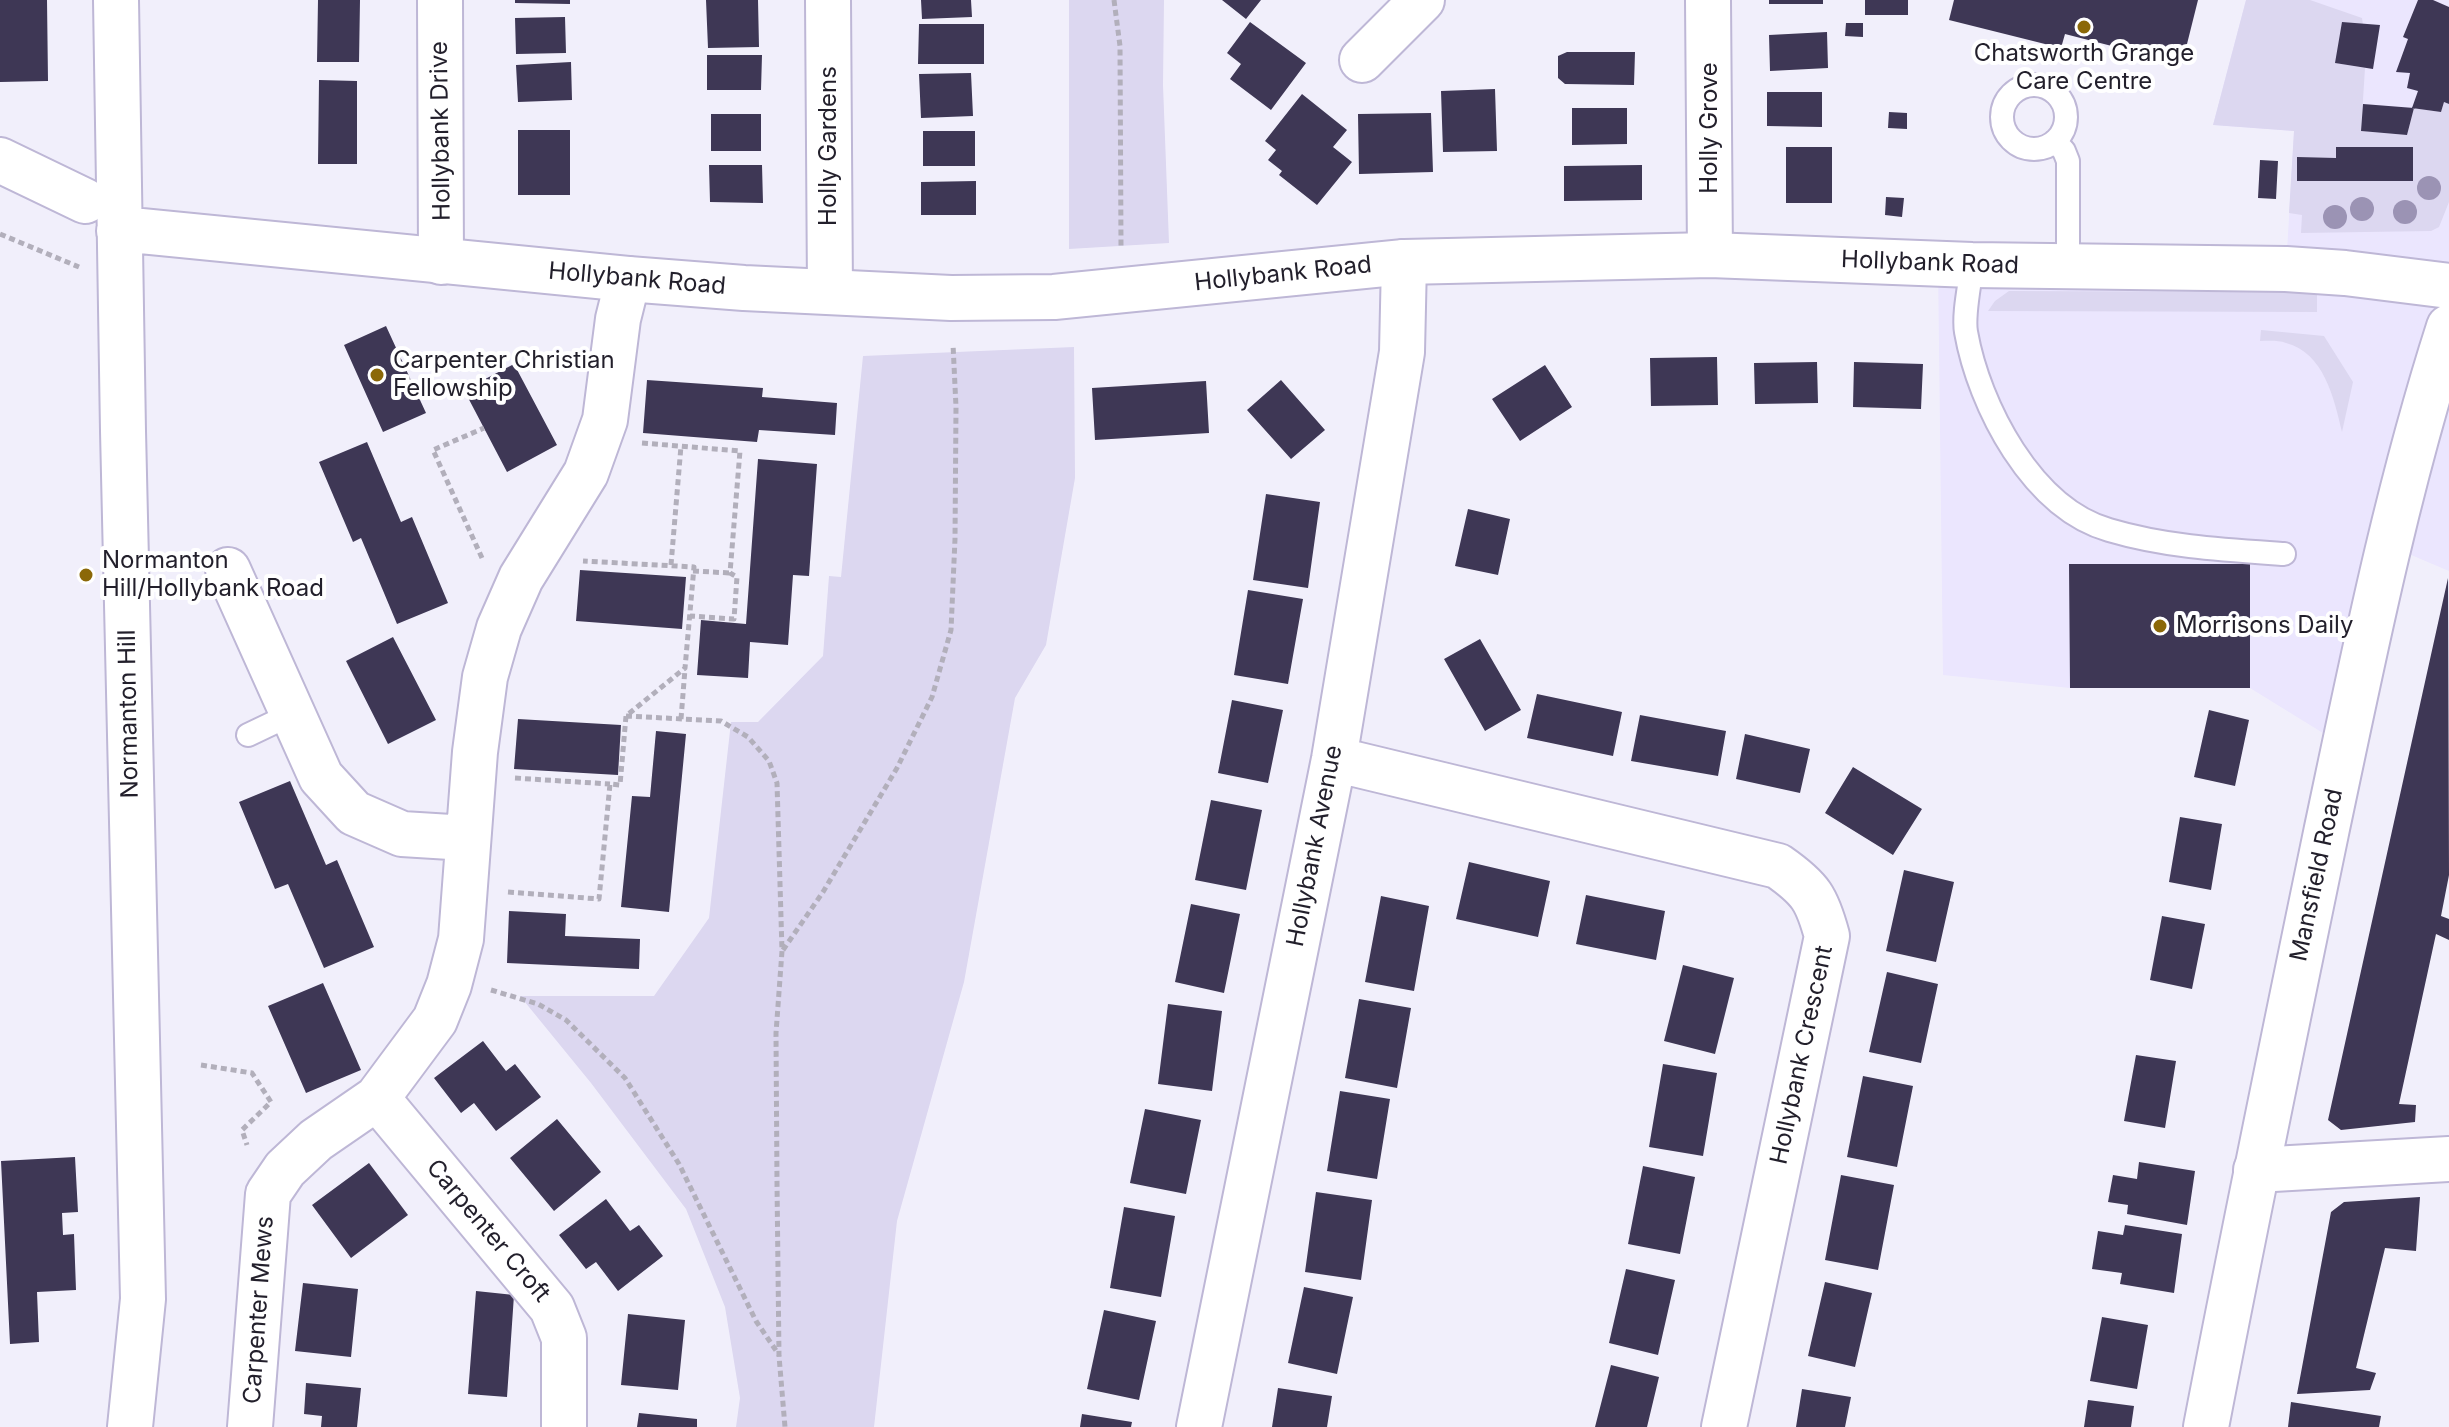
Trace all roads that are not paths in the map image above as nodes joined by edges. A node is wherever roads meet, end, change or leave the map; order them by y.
1 (116, 0) edge
2 (440, 0) edge
3 (828, 0) edge
4 (1422, 0) edge
5 (1708, 0) edge
6 (1362, 60) dead end
7 (2055, 141) dead end
8 (0, 160) edge
9 (85, 201) dead end
10 (119, 231) junction
11 (1710, 255) junction
12 (441, 262) junction
13 (1404, 262) junction
14 (1972, 265) junction
15 (2068, 266) junction
16 (628, 279) junction
17 (2449, 286) edge
18 (830, 291) junction
19 (2449, 327) edge
20 (2284, 554) dead end
21 (228, 570) dead end
22 (292, 714) junction
23 (248, 735) dead end
24 (1334, 759) junction
25 (467, 838) junction
26 (377, 1098) junction
27 (2449, 1159) edge
28 (2256, 1170) junction
29 (130, 1427) edge
30 (250, 1427) edge
31 (564, 1427) edge
32 (1199, 1427) edge
33 (1724, 1427) edge
34 (2206, 1427) edge

1 - 10 street, Normanton Hill
2 - 12 street, Hollybank Drive
3 - 18 street, Holly Gardens
4 - 6 street
5 - 11 street, Holly Grove
7 - 15 lane
8 - 9 street
10 - 12 street, Hollybank Road
10 - 29 street, Normanton Hill
11 - 13 street, Hollybank Road
11 - 14 street, Hollybank Road
12 - 16 street, Hollybank Road
13 - 18 street, Hollybank Road
13 - 24 street, Hollybank Avenue
14 - 15 street, Hollybank Road
14 - 20 lane
15 - 17 street, Hollybank Road
16 - 18 street, Hollybank Road
16 - 25 street
19 - 28 street, Mansfield Road
21 - 22 street
22 - 23 lane
22 - 25 street
24 - 32 street, Hollybank Avenue
24 - 33 street, Hollybank Crescent
25 - 26 street
26 - 30 street, Carpenter Mews
26 - 31 street, Carpenter Croft
27 - 28 street
28 - 34 street, Mansfield Road

